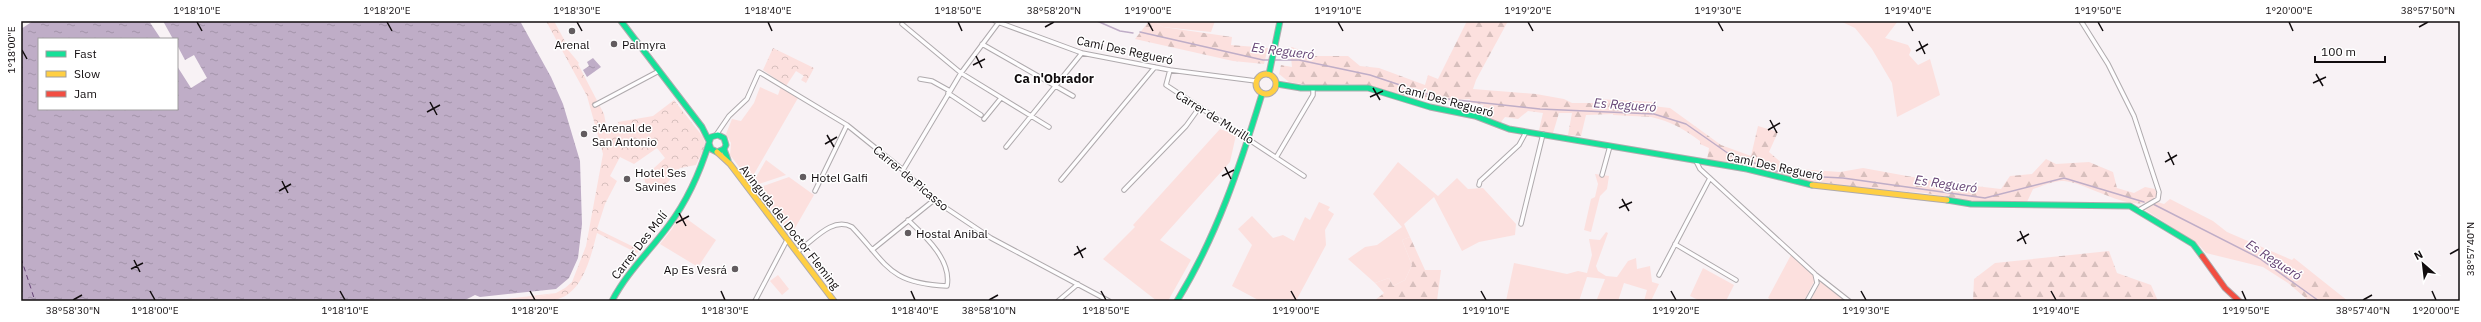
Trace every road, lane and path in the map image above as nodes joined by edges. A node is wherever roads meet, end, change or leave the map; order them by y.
1 (621, 21) edge
2 (1280, 21) edge
3 (2081, 21) edge
4 (997, 22) edge
5 (902, 24) dead end
6 (982, 44) junction
7 (1082, 53) junction
8 (1155, 67) junction
9 (1170, 70) junction
10 (659, 71) junction
11 (961, 73) junction
12 (1268, 74) junction
13 (920, 79) dead end
14 (1256, 82) junction
15 (1276, 84) junction
16 (1055, 85) junction
17 (1313, 88) junction
18 (949, 92) junction
19 (1262, 94) junction
20 (1073, 96) dead end
21 (1002, 98) junction
22 (595, 105) dead end
23 (1198, 108) junction
24 (981, 115) dead end
25 (1030, 116) junction
26 (984, 119) dead end
27 (847, 124) junction
28 (723, 126) junction
29 (702, 127) junction
30 (1050, 127) dead end
31 (1526, 132) junction
32 (1543, 134) junction
33 (716, 135) junction
34 (724, 138) junction
35 (1249, 138) junction
36 (709, 142) junction
37 (1610, 146) junction
38 (1006, 147) dead end
39 (724, 149) junction
40 (717, 152) junction
41 (1277, 156) junction
42 (704, 159) junction
43 (1696, 161) junction
44 (730, 164) junction
45 (903, 170) junction
46 (1602, 175) dead end
47 (1304, 176) dead end
48 (1710, 178) junction
49 (1061, 180) dead end
50 (1479, 185) dead end
51 (1124, 190) dead end
52 (815, 191) dead end
53 (934, 200) junction
54 (2139, 210) junction
55 (908, 220) junction
56 (1521, 224) dead end
57 (787, 240) junction
58 (1675, 244) junction
59 (872, 250) junction
60 (797, 252) junction
61 (1815, 274) junction
62 (1659, 275) dead end
63 (1736, 280) dead end
64 (1078, 284) junction
65 (756, 300) edge
66 (612, 301) edge
67 (834, 301) edge
68 (1058, 301) edge
69 (1109, 301) edge
70 (1177, 301) edge
71 (1807, 301) edge
72 (1849, 301) edge
73 (2239, 301) edge

1 - 10 street, Avinguda del Doctor Fleming
2 - 12 street
3 - 54 street
4 - 6 street
4 - 7 street, Camí Des Regueró
5 - 11 street
6 - 11 street
6 - 16 street
7 - 8 street, Camí Des Regueró
7 - 16 street
8 - 9 street, Camí Des Regueró
8 - 49 street
9 - 14 street, Camí Des Regueró
9 - 23 street, Carrer de Murillo
10 - 22 street
10 - 29 street, Avinguda del Doctor Fleming
11 - 18 street
11 - 21 street
12 - 14 street
12 - 15 street
13 - 18 street
14 - 19 street
15 - 17 street, Camí Des Regueró
15 - 19 street
16 - 20 street
16 - 25 street
17 - 31 street, Camí Des Regueró
17 - 41 street
18 - 24 street
18 - 45 street
19 - 35 street
21 - 25 street
21 - 26 street
23 - 35 street, Carrer de Murillo
23 - 51 street
25 - 30 street
25 - 38 street
27 - 28 street, Carrer de Picasso
27 - 45 street, Carrer de Picasso
27 - 52 street
28 - 33 street
28 - 34 street
29 - 33 street, Avinguda del Doctor Fleming
29 - 36 street, Avinguda del Doctor Fleming
31 - 32 street, Camí Des Regueró
31 - 50 street
32 - 37 street, Camí Des Regueró
32 - 56 street
33 - 34 street, Avinguda del Doctor Fleming
33 - 36 street
34 - 39 street, Avinguda del Doctor Fleming
35 - 41 street, Carrer de Murillo
35 - 70 street
36 - 40 street, Avinguda del Doctor Fleming
36 - 42 street, Carrer Des Molí
37 - 43 street, Camí Des Regueró
37 - 46 street
39 - 40 street
39 - 44 street, Avinguda del Doctor Fleming
40 - 42 street
40 - 44 street, Avinguda del Doctor Fleming
41 - 47 street, Carrer de Murillo
42 - 66 street, Carrer Des Molí
43 - 48 street
43 - 54 street, Camí Des Regueró
44 - 57 street, Avinguda del Doctor Fleming
45 - 53 street, Carrer de Picasso
48 - 58 street
48 - 61 street
53 - 55 street
53 - 64 street, Carrer de Picasso
54 - 73 street, Camí Des Regueró
55 - 59 street
55 - 59 street
57 - 60 street, Avinguda del Doctor Fleming
57 - 65 street
58 - 62 street
58 - 63 street
59 - 60 street
60 - 67 street, Avinguda del Doctor Fleming
61 - 71 street
61 - 72 street
64 - 68 street
64 - 69 street, Carrer de Picasso

